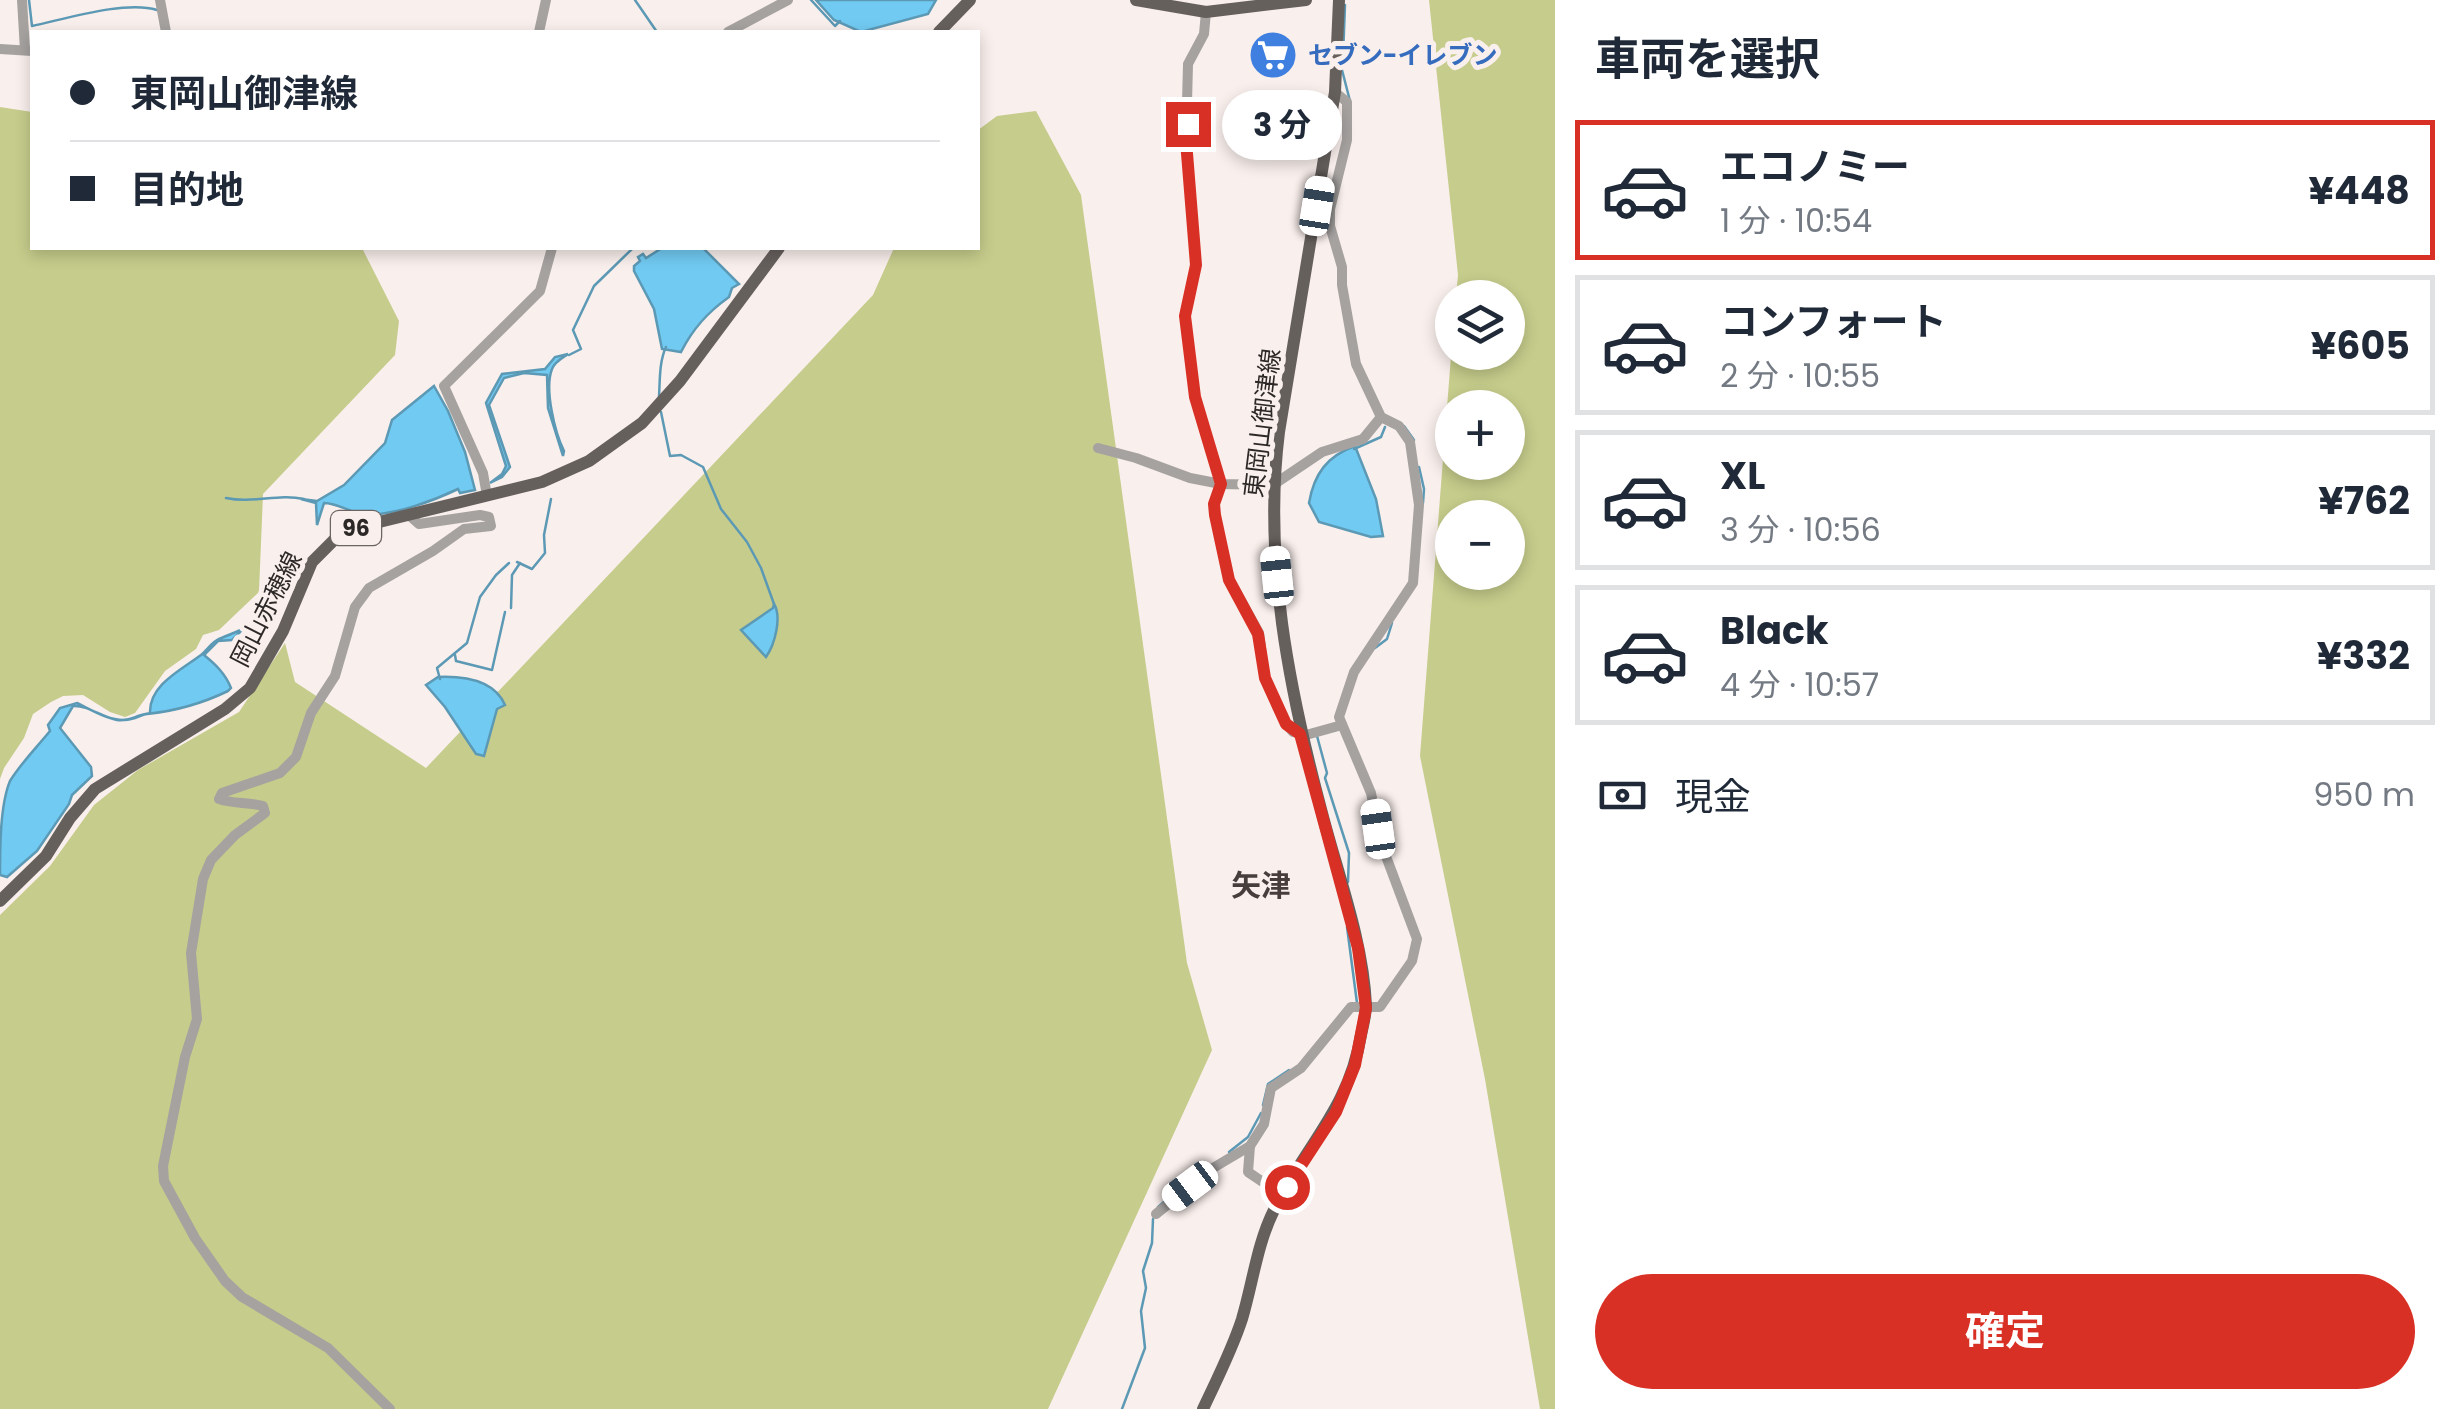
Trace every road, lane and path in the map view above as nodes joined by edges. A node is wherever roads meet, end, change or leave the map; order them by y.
1 (22, 0) edge
2 (160, 0) edge
3 (546, 0) edge
4 (788, 0) edge
5 (970, 0) edge
6 (1136, 0) edge
7 (1306, 0) edge
8 (1338, 0) edge
9 (1206, 12) junction
10 (166, 30) edge
11 (539, 30) edge
12 (732, 30) edge
13 (941, 30) edge
14 (0, 49) edge
15 (29, 51) edge
16 (1336, 92) junction
17 (551, 250) edge
18 (778, 250) edge
19 (1381, 417) junction
20 (1098, 448) dead end
21 (1221, 484) junction
22 (1273, 485) junction
23 (487, 496) junction
24 (410, 516) junction
25 (1340, 721) junction
26 (1311, 733) junction
27 (0, 901) edge
28 (1366, 1008) junction
29 (1250, 1146) junction
30 (1282, 1195) junction
31 (1156, 1214) dead end
32 (390, 1409) edge
33 (1203, 1409) edge

1 - 15 street
2 - 10 street
3 - 11 street
4 - 12 street
5 - 13 main road
6 - 9 main road
7 - 9 main road
8 - 16 main road, 東岡山御津線
9 - 21 street
14 - 15 street
16 - 19 street
16 - 22 main road, 東岡山御津線
17 - 23 street
18 - 23 main road, 岡山赤穂線 / 96
19 - 22 street
19 - 25 street
20 - 21 street
21 - 22 street
21 - 26 street
22 - 26 main road, 東岡山御津線
23 - 24 main road, 岡山赤穂線 / 96
24 - 27 main road, 岡山赤穂線 / 96
24 - 32 street
25 - 26 street
25 - 28 street
26 - 28 main road, 東岡山御津線
28 - 29 street
28 - 30 main road, 東岡山御津線
29 - 30 street
29 - 31 street
30 - 33 main road, 東岡山御津線

